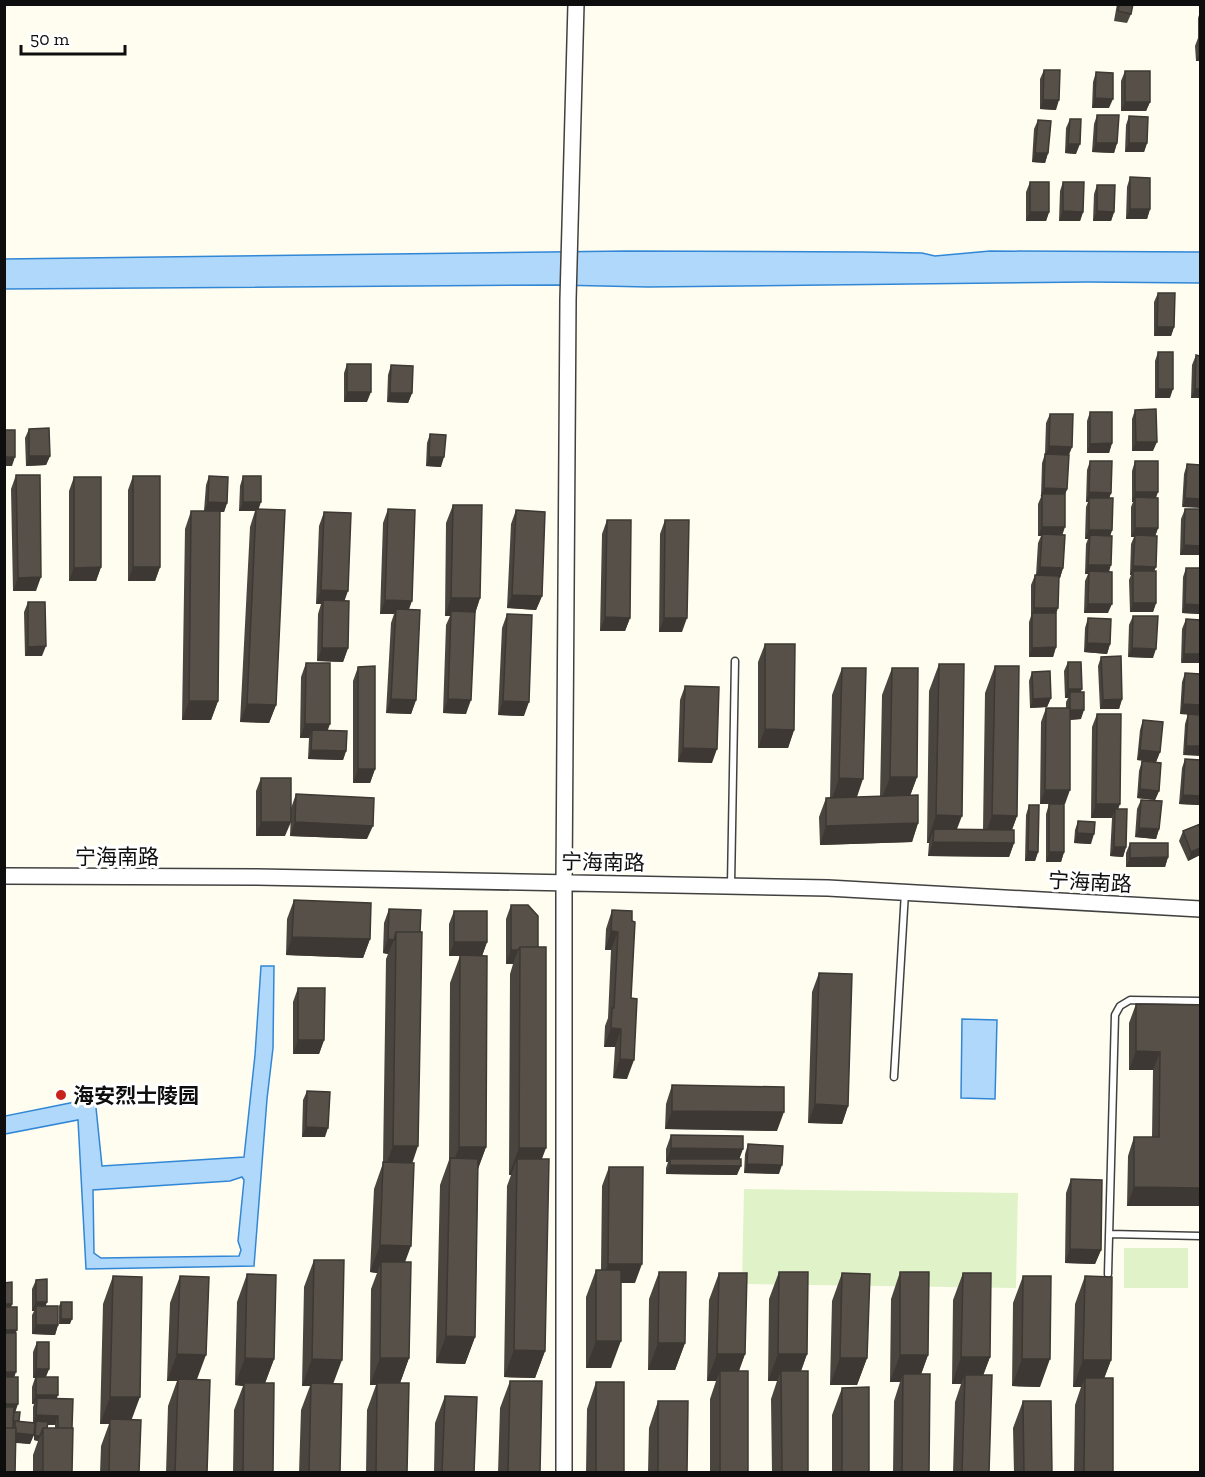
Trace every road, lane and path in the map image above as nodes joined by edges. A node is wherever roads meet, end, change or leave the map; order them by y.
1 (576, 4) edge
2 (735, 661) dead end
3 (4, 876) edge
4 (564, 883) junction
5 (731, 886) junction
6 (905, 892) junction
7 (1200, 909) edge
8 (1200, 1001) edge
9 (894, 1077) dead end
10 (1109, 1234) junction
11 (1200, 1236) edge
12 (1108, 1274) edge
13 (564, 1473) edge

1 - 4 street
2 - 5 lane
3 - 4 street, 宁海南路
4 - 5 street, 宁海南路
4 - 13 street
5 - 6 street, 宁海南路
6 - 7 street, 宁海南路
6 - 9 lane
8 - 10 lane
10 - 11 lane
10 - 12 lane

